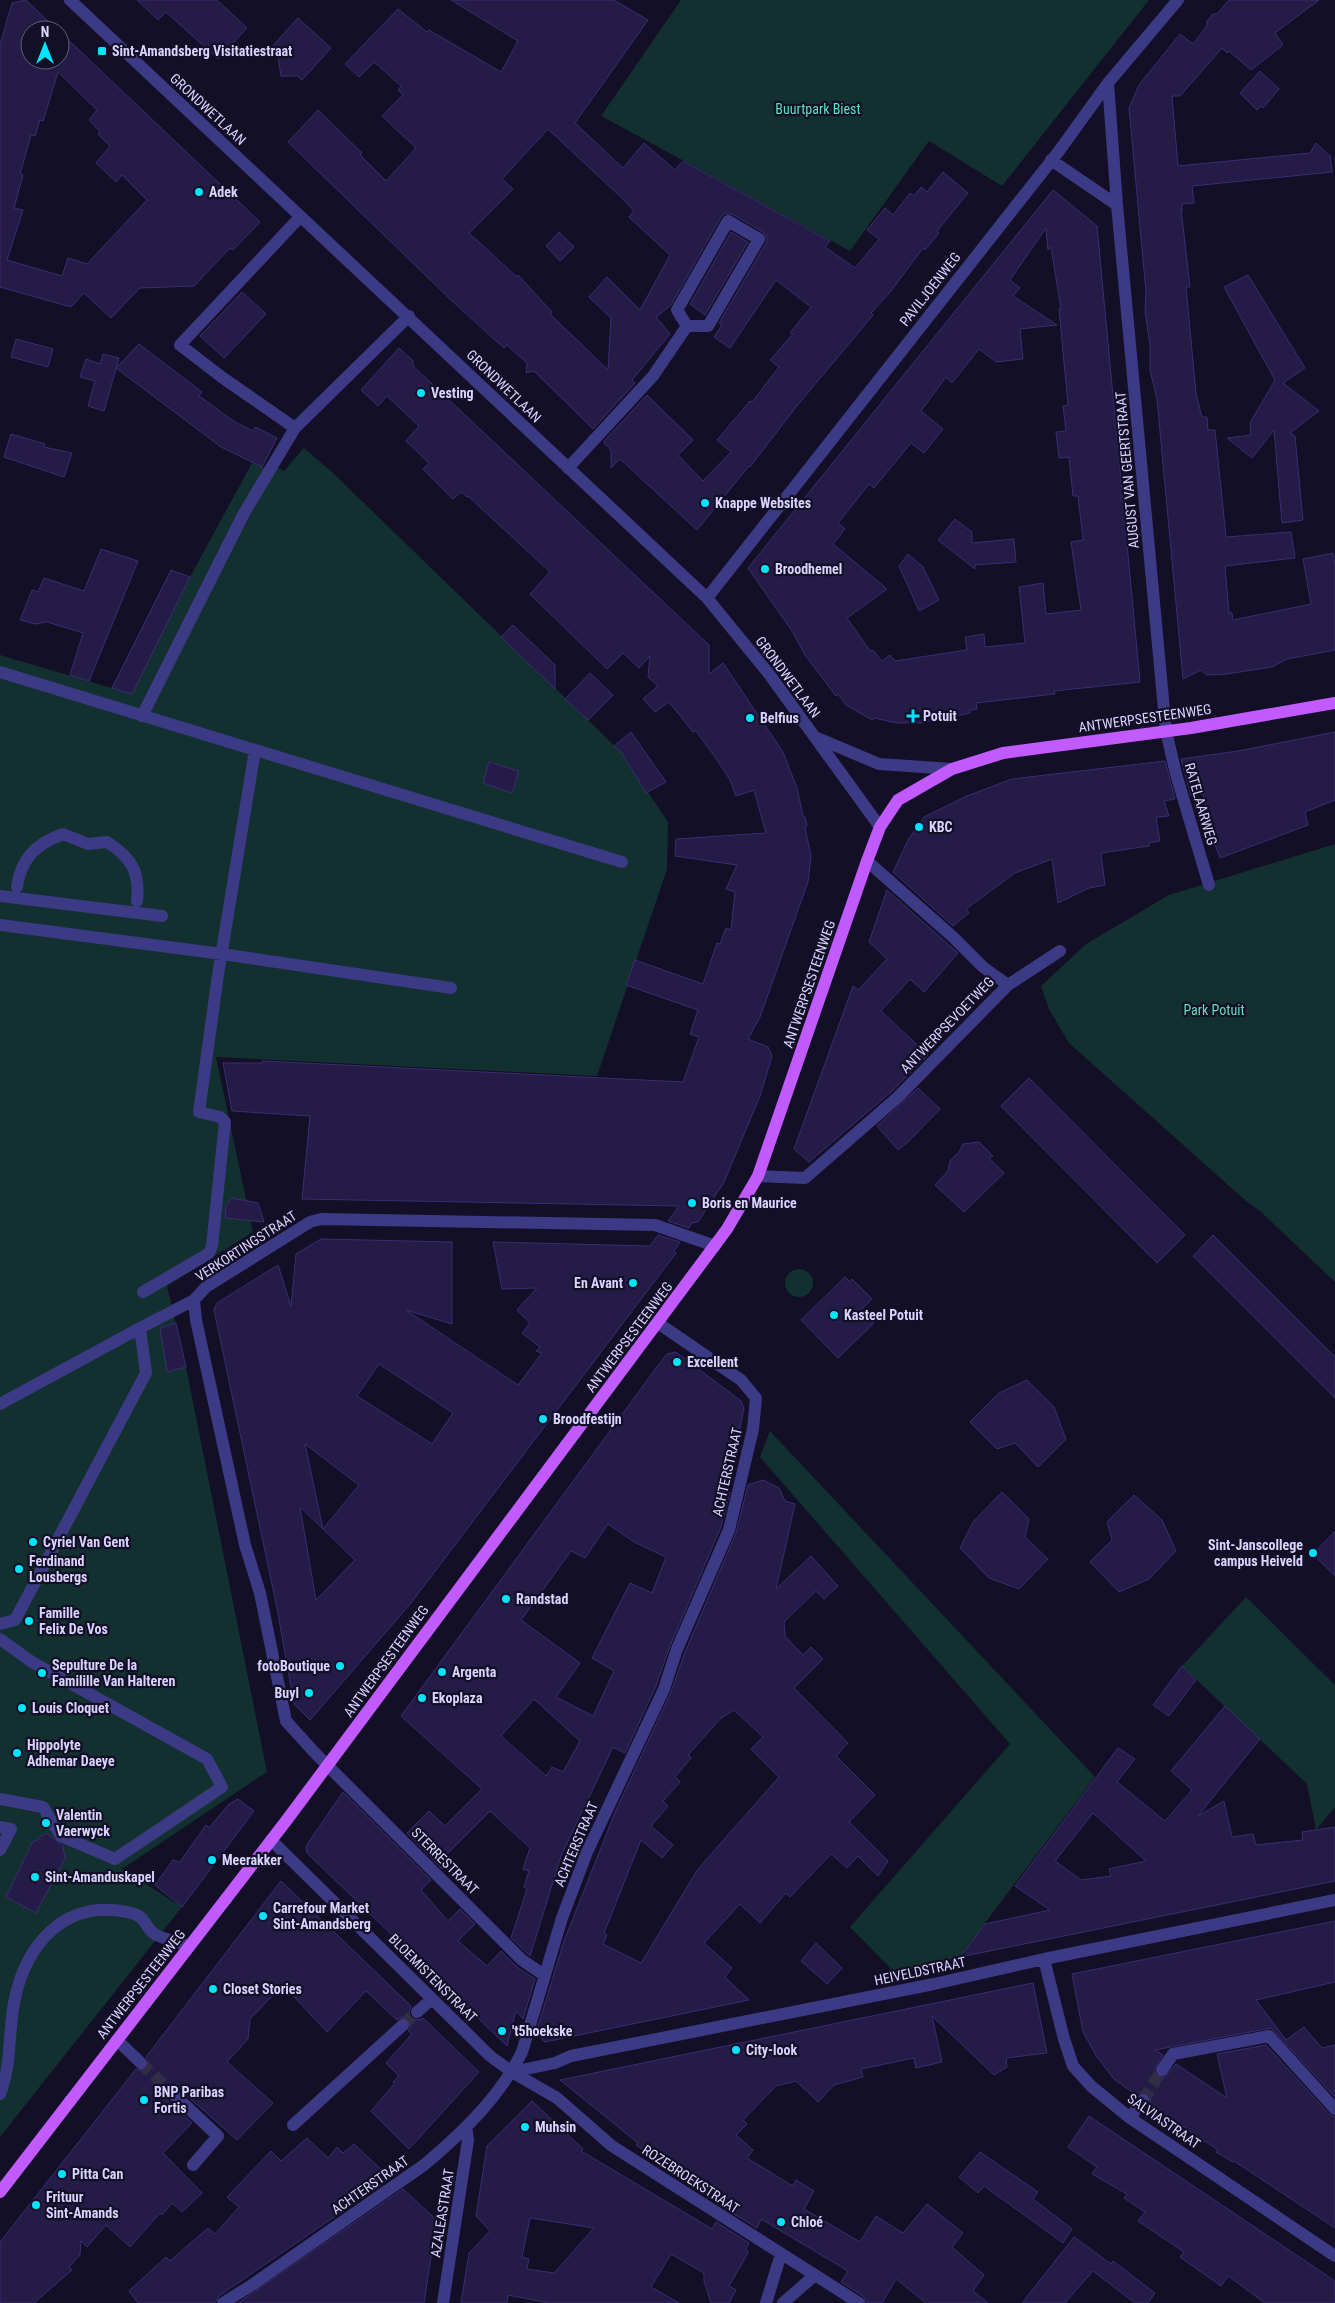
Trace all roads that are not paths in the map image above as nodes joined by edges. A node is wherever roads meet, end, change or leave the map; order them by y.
1 (70, 0) edge
2 (1178, 0) edge
3 (1108, 83) junction
4 (1051, 160) junction
5 (1117, 205) junction
6 (300, 217) junction
7 (409, 316) junction
8 (687, 326) junction
9 (295, 428) junction
10 (568, 468) junction
11 (707, 598) junction
12 (0, 672) edge
13 (1335, 703) edge
14 (142, 716) junction
15 (1166, 731) junction
16 (815, 737) junction
17 (255, 750) junction
18 (952, 769) junction
19 (880, 827) junction
20 (867, 861) junction
21 (622, 862) dead end
22 (1209, 885) dead end
23 (16, 893) junction
24 (0, 896) edge
25 (136, 908) junction
26 (162, 916) dead end
27 (67, 919) junction
28 (0, 925) edge
29 (1060, 952) dead end
30 (222, 954) junction
31 (1008, 985) junction
32 (451, 988) dead end
33 (758, 1176) junction
34 (715, 1246) junction
35 (143, 1292) dead end
36 (194, 1300) junction
37 (658, 1323) junction
38 (140, 1328) junction
39 (0, 1404) edge
40 (0, 1624) edge
41 (0, 1639) edge
42 (328, 1765) junction
43 (0, 1799) edge
44 (0, 1827) edge
45 (271, 1840) junction
46 (0, 1850) edge
47 (1335, 1900) edge
48 (189, 1946) junction
49 (1044, 1959) junction
50 (544, 1975) junction
51 (432, 1999) junction
52 (417, 2012) tunnel mouth
53 (403, 2026) tunnel mouth
54 (117, 2040) junction
55 (141, 2063) tunnel mouth
56 (1162, 2070) tunnel mouth
57 (512, 2072) junction
58 (171, 2092) tunnel mouth
59 (0, 2094) edge
60 (1143, 2100) tunnel mouth
61 (1335, 2109) edge
62 (1130, 2118) junction
63 (293, 2126) dead end
64 (466, 2127) junction
65 (193, 2165) dead end
66 (0, 2192) edge
67 (781, 2254) junction
68 (1335, 2256) edge
69 (814, 2275) junction
70 (223, 2303) edge
71 (443, 2303) edge
72 (766, 2303) edge
73 (783, 2303) edge
74 (859, 2303) edge

1 - 6 street, GRONDWETLAAN
2 - 3 street, PAVILJOENWEG
3 - 4 street, PAVILJOENWEG
3 - 5 street, AUGUST VAN GEERTSTRAAT
4 - 5 street
4 - 11 street, PAVILJOENWEG
5 - 15 street, AUGUST VAN GEERTSTRAAT
6 - 7 street, GRONDWETLAAN
6 - 9 street
7 - 9 street
7 - 10 street, GRONDWETLAAN
8 - 8 street
8 - 10 street
9 - 14 street
10 - 11 street, GRONDWETLAAN
11 - 16 street, GRONDWETLAAN
12 - 14 street
13 - 15 main road, ANTWERPSESTEENWEG
14 - 17 street
15 - 18 main road, ANTWERPSESTEENWEG
15 - 22 street, RATELAARWEG
16 - 18 street
16 - 19 street, GRONDWETLAAN
17 - 21 street
17 - 30 street
18 - 19 main road, ANTWERPSESTEENWEG
19 - 20 main road, ANTWERPSESTEENWEG
20 - 31 street, ANTWERPSEVOETWEG
20 - 33 main road, ANTWERPSESTEENWEG
23 - 24 street
23 - 25 street
23 - 27 street
25 - 26 street
25 - 27 street
27 - 28 street
27 - 30 street
29 - 31 street
30 - 32 street
30 - 35 street
31 - 33 street, ANTWERPSEVOETWEG
33 - 34 main road, ANTWERPSESTEENWEG
34 - 36 street, VERKORTINGSTRAAT
34 - 37 main road, ANTWERPSESTEENWEG
36 - 38 street
36 - 42 street, VERKORTINGSTRAAT
37 - 42 main road, ANTWERPSESTEENWEG
37 - 50 street, ACHTERSTRAAT
38 - 39 street
38 - 40 street
41 - 43 street
42 - 45 main road, ANTWERPSESTEENWEG
42 - 50 street, STERRESTRAAT
44 - 46 street
45 - 48 main road, ANTWERPSESTEENWEG
45 - 51 street, BLOEMISTENSTRAAT
47 - 49 street, HEIVELDSTRAAT
48 - 54 main road, ANTWERPSESTEENWEG
48 - 59 street
49 - 57 street, HEIVELDSTRAAT
49 - 62 street, SALVIASTRAAT
50 - 57 street, ACHTERSTRAAT
51 - 52 street
51 - 57 street, BLOEMISTENSTRAAT
53 - 63 street
54 - 55 street
54 - 66 main road, ANTWERPSESTEENWEG
56 - 61 street
57 - 64 street, ACHTERSTRAAT
57 - 67 street, ROZEBROEKSTRAAT
58 - 65 street
60 - 62 street
62 - 68 street, SALVIASTRAAT
64 - 70 street, ACHTERSTRAAT
64 - 71 street, AZALEASTRAAT
67 - 69 street, ROZEBROEKSTRAAT
67 - 72 street
69 - 73 street
69 - 74 street, ROZEBROEKSTRAAT

